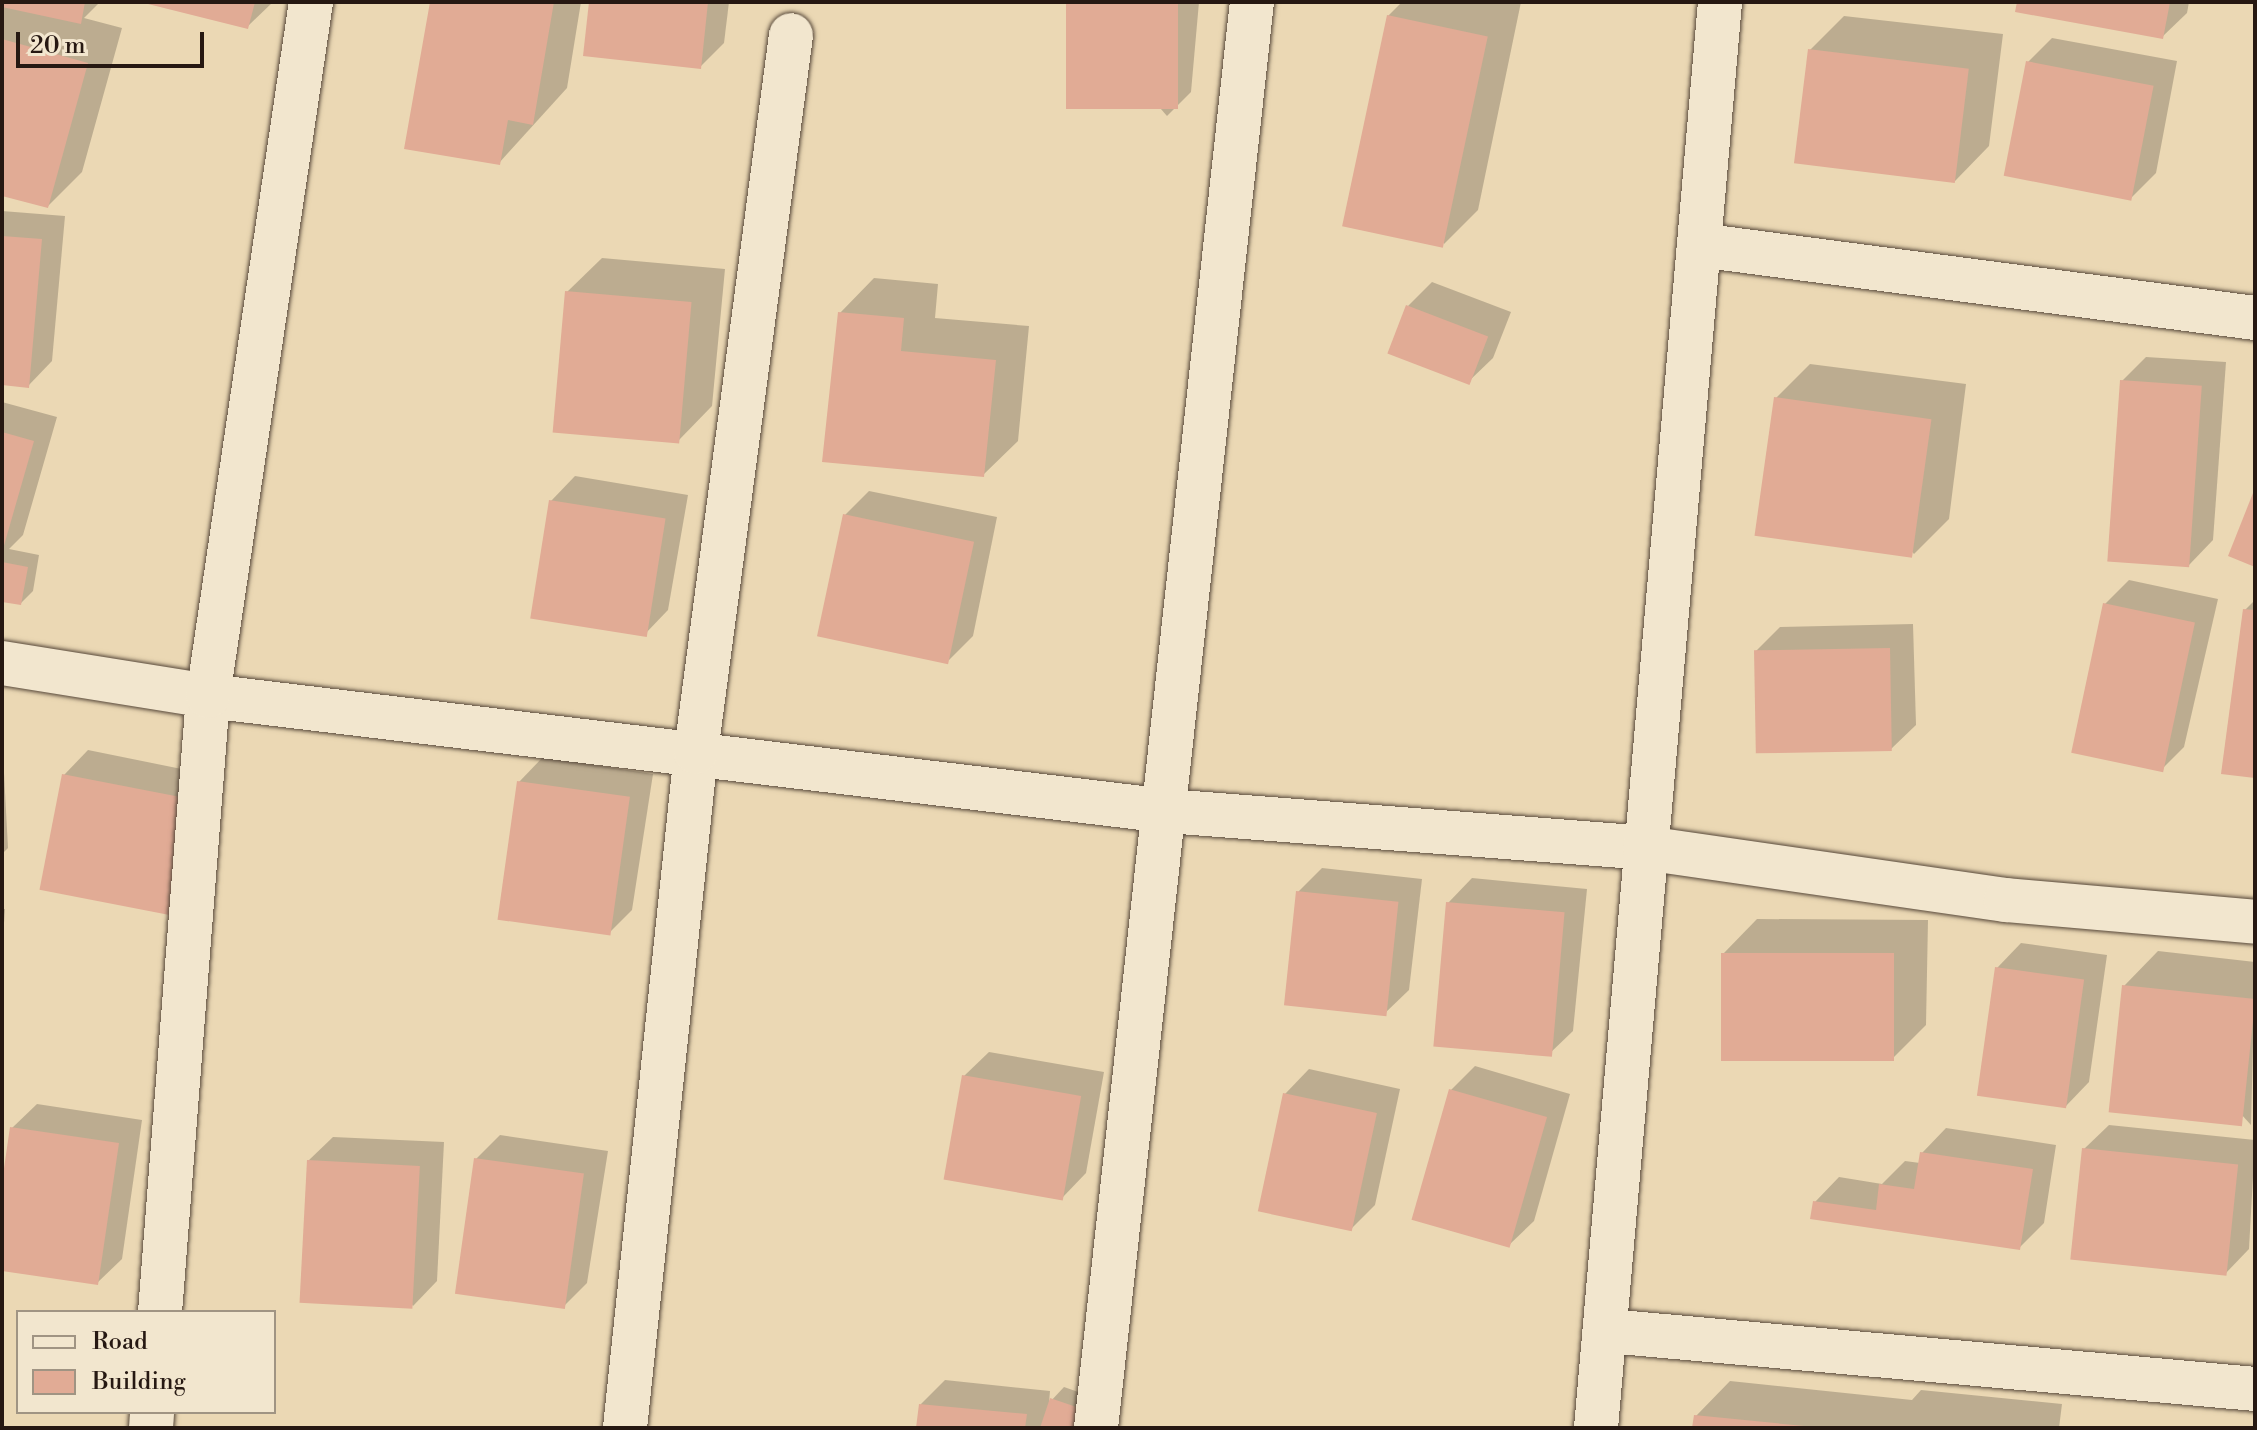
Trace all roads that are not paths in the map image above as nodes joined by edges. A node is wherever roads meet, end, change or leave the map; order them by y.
1 (311, 2) edge
2 (1252, 2) edge
3 (1720, 2) edge
4 (791, 35) dead end
5 (1699, 245) junction
6 (2255, 318) edge
7 (2, 663) edge
8 (208, 696) junction
9 (696, 752) junction
10 (1167, 811) junction
11 (1645, 848) junction
12 (2255, 922) edge
13 (160, 1310) edge
14 (1608, 1331) junction
15 (2255, 1389) edge
16 (625, 1428) edge
17 (1096, 1428) edge
18 (1596, 1428) edge

1 - 8 street
2 - 10 street
3 - 5 street
4 - 9 street
5 - 6 street
5 - 11 street
7 - 8 street
8 - 9 street
8 - 13 street
9 - 10 street
9 - 16 street
10 - 11 street
10 - 17 street
11 - 12 street
11 - 14 street
14 - 15 street
14 - 18 street

